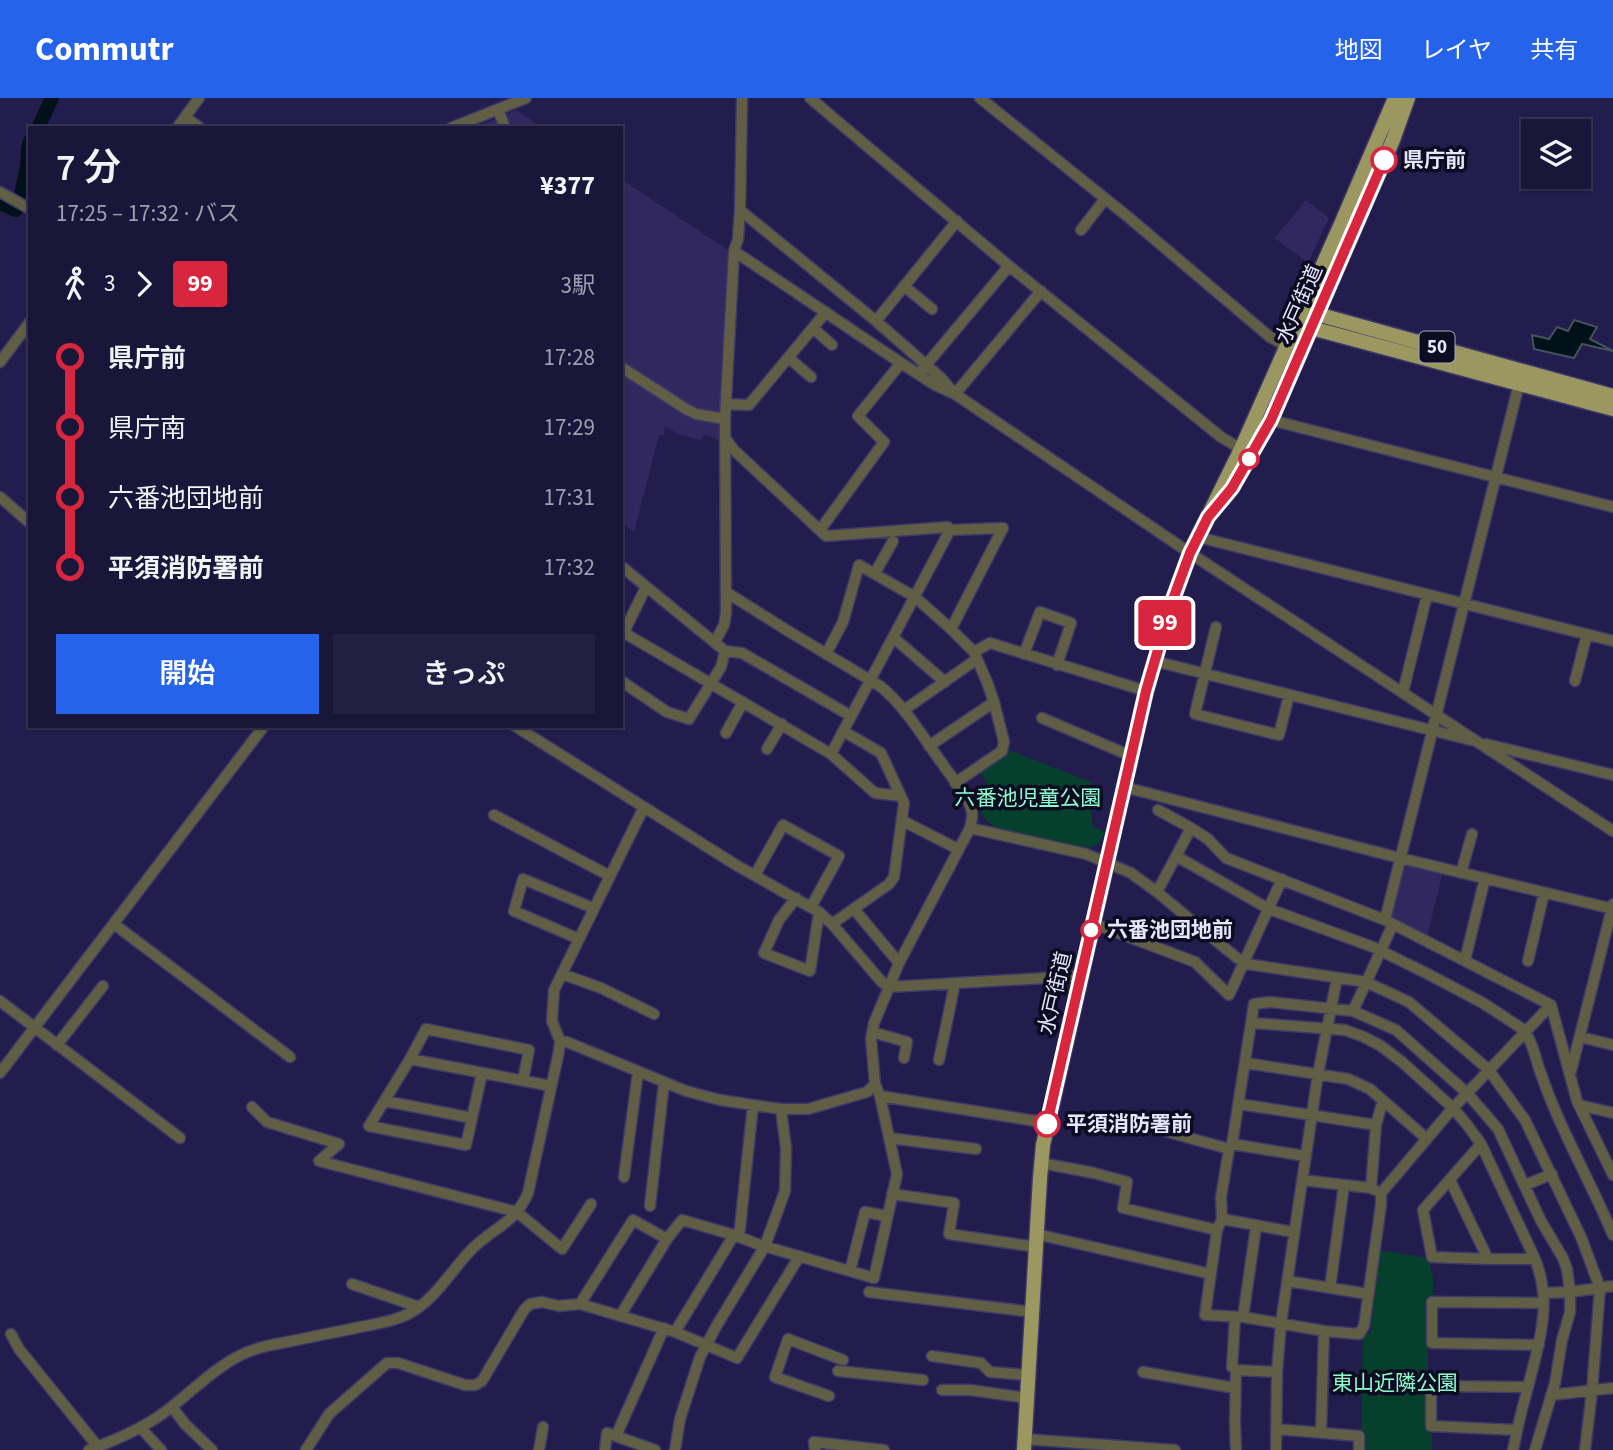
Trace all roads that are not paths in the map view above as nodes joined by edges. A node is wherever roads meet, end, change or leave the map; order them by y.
1 (200, 98) edge
2 (526, 98) edge
3 (742, 98) edge
4 (810, 98) edge
5 (980, 98) edge
6 (1408, 98) edge
7 (1395, 109) edge
8 (498, 110) junction
9 (191, 123) edge
10 (456, 126) edge
11 (504, 126) edge
12 (0, 192) edge
13 (1105, 199) junction
14 (28, 208) edge
15 (740, 210) junction
16 (957, 221) junction
17 (1081, 230) dead end
18 (734, 251) junction
19 (1009, 266) junction
20 (904, 286) junction
21 (1041, 291) junction
22 (932, 309) dead end
23 (826, 312) junction
24 (1301, 314) junction
25 (876, 321) junction
26 (1314, 321) junction
27 (28, 326) edge
28 (813, 328) junction
29 (832, 345) dead end
30 (1287, 346) junction
31 (789, 358) junction
32 (0, 362) edge
33 (901, 363) junction
34 (623, 368) edge
35 (922, 369) junction
36 (811, 377) dead end
37 (1519, 384) junction
38 (955, 394) junction
39 (1613, 396) edge
40 (726, 404) junction
41 (1613, 409) edge
42 (725, 419) junction
43 (1271, 420) junction
44 (726, 438) junction
45 (1241, 449) junction
46 (1495, 477) junction
47 (1, 501) edge
48 (1613, 507) edge
49 (1208, 517) junction
50 (28, 521) edge
51 (820, 530) junction
52 (950, 530) junction
53 (1198, 537) junction
54 (893, 541) dead end
55 (1190, 553) junction
56 (623, 568) edge
57 (875, 573) junction
58 (646, 587) junction
59 (726, 592) junction
60 (1427, 595) junction
61 (915, 597) junction
62 (1464, 603) junction
63 (1216, 627) dead end
64 (951, 629) junction
65 (623, 630) edge
66 (623, 633) edge
67 (1587, 634) junction
68 (894, 638) junction
69 (1613, 641) edge
70 (715, 642) junction
71 (725, 651) junction
72 (826, 654) junction
73 (1024, 654) junction
74 (976, 656) junction
75 (1154, 661) junction
76 (1057, 665) junction
77 (1204, 673) junction
78 (871, 680) junction
79 (1575, 681) dead end
80 (623, 682) edge
81 (711, 682) junction
82 (945, 682) junction
83 (1146, 691) junction
84 (1402, 692) junction
85 (1289, 695) junction
86 (743, 702) junction
87 (994, 702) junction
88 (904, 710) junction
89 (1436, 715) junction
90 (851, 716) junction
91 (1042, 718) dead end
92 (782, 724) junction
93 (262, 728) edge
94 (519, 728) edge
95 (843, 731) junction
96 (1433, 731) junction
97 (726, 733) dead end
98 (1478, 742) junction
99 (929, 747) junction
100 (767, 749) dead end
101 (831, 754) junction
102 (1131, 755) junction
103 (1613, 775) edge
104 (956, 783) junction
105 (1124, 787) junction
106 (901, 796) junction
107 (643, 807) junction
108 (1158, 810) dead end
109 (494, 815) dead end
110 (903, 821) junction
111 (970, 828) junction
112 (1191, 828) junction
113 (1613, 831) edge
114 (1472, 834) dead end
115 (958, 849) junction
116 (1176, 856) junction
117 (1400, 858) junction
118 (1107, 864) junction
119 (1461, 873) junction
120 (610, 876) junction
121 (755, 876) junction
122 (1485, 878) junction
123 (1282, 880) junction
124 (1157, 891) junction
125 (1544, 893) junction
126 (796, 898) junction
127 (593, 908) junction
128 (1613, 908) edge
129 (854, 909) junction
130 (1269, 909) junction
131 (815, 910) junction
132 (1389, 922) junction
133 (1093, 923) junction
134 (114, 924) junction
135 (831, 924) junction
136 (579, 939) junction
137 (1380, 950) junction
138 (1465, 960) junction
139 (1528, 961) dead end
140 (1244, 962) junction
141 (899, 963) junction
142 (562, 974) junction
143 (1080, 976) junction
144 (1336, 978) junction
145 (1366, 982) junction
146 (954, 983) junction
147 (103, 986) dead end
148 (888, 987) junction
149 (0, 1001) edge
150 (1551, 1005) junction
151 (1331, 1008) junction
152 (1353, 1011) junction
153 (654, 1014) dead end
154 (1252, 1023) junction
155 (34, 1027) junction
156 (1327, 1029) junction
157 (872, 1032) junction
158 (1526, 1032) junction
159 (1580, 1037) junction
160 (560, 1041) junction
161 (57, 1045) junction
162 (1613, 1045) edge
163 (290, 1057) dead end
164 (904, 1058) dead end
165 (410, 1059) junction
166 (939, 1060) dead end
167 (1246, 1063) junction
168 (1488, 1069) junction
169 (638, 1072) junction
170 (0, 1073) edge
171 (482, 1073) junction
172 (1570, 1073) junction
173 (1318, 1074) junction
174 (523, 1080) junction
175 (664, 1083) junction
176 (875, 1084) junction
177 (551, 1086) junction
178 (1467, 1093) junction
179 (880, 1096) junction
180 (1383, 1100) junction
181 (385, 1101) junction
182 (1239, 1104) junction
183 (753, 1105) junction
184 (1579, 1105) junction
185 (252, 1107) dead end
186 (1452, 1108) junction
187 (781, 1109) junction
188 (1613, 1113) edge
189 (1311, 1115) junction
190 (472, 1118) junction
191 (1048, 1123) junction
192 (1376, 1125) junction
193 (1154, 1128) dead end
194 (180, 1138) dead end
195 (889, 1138) junction
196 (1427, 1139) junction
197 (1481, 1144) junction
198 (1231, 1147) junction
199 (976, 1149) dead end
200 (1305, 1156) junction
201 (1041, 1163) junction
202 (1552, 1174) junction
203 (1613, 1175) edge
204 (624, 1177) dead end
205 (1302, 1180) junction
206 (1450, 1180) junction
207 (1343, 1185) junction
208 (1525, 1185) junction
209 (1376, 1190) junction
210 (892, 1194) junction
211 (591, 1204) dead end
212 (650, 1206) dead end
213 (517, 1212) junction
214 (887, 1216) junction
215 (1219, 1225) junction
216 (1256, 1227) junction
217 (1293, 1232) junction
218 (1613, 1235) edge
219 (737, 1236) junction
220 (667, 1239) junction
221 (1036, 1241) junction
222 (765, 1247) junction
223 (799, 1257) junction
224 (1488, 1259) junction
225 (1535, 1259) junction
226 (850, 1271) junction
227 (1211, 1274) junction
228 (1287, 1281) junction
229 (352, 1284) dead end
230 (1613, 1286) edge
231 (1330, 1287) junction
232 (1600, 1287) junction
233 (869, 1292) dead end
234 (1570, 1292) junction
235 (1368, 1294) junction
236 (1544, 1298) junction
237 (580, 1304) junction
238 (419, 1307) junction
239 (1033, 1312) junction
240 (620, 1316) junction
241 (1239, 1317) junction
242 (1281, 1323) junction
243 (670, 1330) junction
244 (1324, 1331) junction
245 (11, 1334) dead end
246 (706, 1344) junction
247 (1539, 1345) junction
248 (932, 1356) dead end
249 (843, 1360) dead end
250 (1236, 1370) junction
251 (838, 1371) dead end
252 (1277, 1372) junction
253 (1143, 1373) dead end
254 (1029, 1375) junction
255 (923, 1380) dead end
256 (1528, 1387) junction
257 (1235, 1388) junction
258 (1613, 1388) edge
259 (942, 1390) dead end
260 (1592, 1391) junction
261 (1551, 1395) junction
262 (829, 1396) dead end
263 (1027, 1398) junction
264 (172, 1407) junction
265 (141, 1427) junction
266 (544, 1427) dead end
267 (1276, 1429) junction
268 (1517, 1430) junction
269 (1321, 1432) junction
270 (616, 1436) junction
271 (1024, 1444) edge
272 (94, 1449) edge
273 (161, 1450) edge
274 (212, 1450) edge
275 (306, 1450) edge
276 (539, 1450) edge
277 (605, 1450) edge
278 (655, 1450) edge
279 (675, 1450) edge
280 (815, 1450) edge
281 (884, 1450) edge
282 (1175, 1450) edge
283 (1236, 1450) edge
284 (1276, 1450) edge
285 (1359, 1450) edge
286 (1513, 1450) edge
287 (1535, 1450) edge
288 (1585, 1450) edge

1 - 9 street
2 - 8 street
3 - 15 street
4 - 16 street
5 - 13 street
6 - 7 main road, 水戸街道
7 - 24 main road, 水戸街道
7 - 26 main road, 水戸街道
8 - 10 street
8 - 11 street
12 - 14 street
13 - 17 street
13 - 30 street
15 - 18 street
15 - 25 street
16 - 19 street
16 - 20 street
18 - 23 street
18 - 40 street
19 - 21 street
19 - 35 street
20 - 22 street
20 - 25 street
21 - 38 street
21 - 45 street
23 - 28 street
23 - 33 street
24 - 26 main road, 50
24 - 30 main road, 水戸街道
25 - 35 street
26 - 37 main road, 50
26 - 39 main road, 50
26 - 43 main road, 水戸街道
27 - 32 street
28 - 29 street
28 - 31 street
30 - 45 main road, 水戸街道
31 - 36 street
31 - 40 street
33 - 35 street
33 - 51 street
34 - 42 street
35 - 38 street
37 - 41 main road, 50
37 - 46 street
38 - 55 street
40 - 42 street
42 - 44 street
43 - 46 street
43 - 49 main road, 水戸街道
44 - 51 street
44 - 59 street
45 - 49 main road, 水戸街道
46 - 48 street
46 - 62 street
47 - 50 street
49 - 53 main road, 水戸街道
51 - 52 street
52 - 61 street
52 - 64 street
53 - 55 main road, 水戸街道
53 - 60 street
54 - 57 street
55 - 75 main road, 水戸街道
55 - 84 street
56 - 58 street
57 - 61 street
57 - 72 street
58 - 65 street
58 - 70 street
59 - 70 street
59 - 72 street
60 - 62 street
60 - 84 street
61 - 64 street
61 - 68 street
62 - 67 street
62 - 89 street
63 - 77 street
64 - 74 street
66 - 81 street
67 - 69 street
67 - 79 street
68 - 78 street
68 - 82 street
70 - 71 street
71 - 81 street
71 - 90 street
72 - 78 street
73 - 74 street
73 - 76 street
73 - 76 street
74 - 82 street
74 - 87 street
75 - 77 street
75 - 83 main road, 水戸街道
76 - 83 street
77 - 85 street
77 - 85 street
78 - 88 street
78 - 90 street
80 - 81 street
81 - 86 street
82 - 88 street
83 - 102 main road, 水戸街道
84 - 89 street
85 - 96 street
86 - 92 street
86 - 97 street
87 - 99 street
87 - 104 street
88 - 99 street
89 - 96 street
89 - 98 street
90 - 95 street
91 - 102 street
92 - 100 street
92 - 101 street
93 - 134 street
94 - 107 street
95 - 101 street
95 - 106 street
96 - 98 street
96 - 117 street
98 - 103 street
98 - 113 street
99 - 104 street
101 - 106 street
102 - 105 main road, 水戸街道
104 - 111 street
105 - 117 street
105 - 118 main road, 水戸街道
106 - 110 street
107 - 120 street
107 - 121 street
108 - 112 street
109 - 120 street
110 - 115 street
110 - 129 street
111 - 115 street
111 - 118 street
112 - 116 street
112 - 123 street
114 - 119 street
115 - 141 street
116 - 124 street
116 - 130 street
117 - 119 street
117 - 132 street
118 - 124 street
118 - 133 main road, 水戸街道
119 - 122 street
120 - 127 street
121 - 126 street
121 - 131 street
122 - 125 street
122 - 138 street
123 - 130 street
123 - 132 street
124 - 140 street
125 - 128 street
125 - 139 street
126 - 131 street
126 - 131 street
127 - 136 street
127 - 136 street
128 - 159 street
129 - 135 street
129 - 141 street
130 - 137 street
130 - 140 street
131 - 135 street
132 - 137 street
132 - 138 street
133 - 140 street
133 - 143 main road, 水戸街道
134 - 155 street
134 - 163 street
135 - 148 street
136 - 142 street
137 - 145 street
137 - 158 street
138 - 150 street
140 - 144 street
141 - 148 street
142 - 153 street
142 - 160 street
143 - 146 street
143 - 191 main road, 水戸街道
144 - 145 street
144 - 151 street
145 - 152 street
145 - 168 street
146 - 148 street
146 - 166 street
147 - 161 street
148 - 157 street
149 - 155 street
150 - 158 street
150 - 172 street
151 - 152 street
151 - 154 street
151 - 156 street
152 - 178 street
154 - 156 street
154 - 167 street
155 - 161 street
155 - 170 street
156 - 173 street
156 - 186 street
157 - 164 street
157 - 176 street
158 - 168 street
158 - 218 street
159 - 162 street
159 - 172 street
160 - 169 street
160 - 177 street
161 - 194 street
165 - 171 street
165 - 174 street
165 - 181 street
167 - 173 street
167 - 182 street
168 - 178 street
168 - 202 street
169 - 175 street
169 - 204 street
171 - 174 street
171 - 190 street
172 - 184 street
173 - 180 street
173 - 189 street
174 - 177 street
175 - 183 street
175 - 212 street
176 - 179 street
176 - 187 street
177 - 213 street
178 - 186 street
178 - 208 street
179 - 191 street
179 - 195 street
180 - 192 street
180 - 196 street
181 - 190 street
181 - 190 street
182 - 189 street
182 - 198 street
183 - 187 street
183 - 219 street
184 - 188 street
184 - 203 street
185 - 213 street
186 - 196 street
186 - 197 street
187 - 222 street
189 - 192 street
189 - 200 street
191 - 201 main road, 水戸街道
192 - 209 street
193 - 198 street
195 - 199 street
195 - 210 street
196 - 209 street
197 - 206 street
197 - 225 street
198 - 200 street
198 - 215 street
200 - 205 street
201 - 215 street
201 - 221 main road, 水戸街道
202 - 208 street
202 - 232 street
205 - 207 street
205 - 217 street
206 - 224 street
206 - 224 street
207 - 209 street
207 - 231 street
208 - 234 street
209 - 235 street
210 - 214 street
210 - 221 street
211 - 213 street
213 - 238 street
214 - 226 street
214 - 226 street
215 - 216 street
215 - 227 street
216 - 217 street
216 - 241 street
217 - 228 street
219 - 220 street
219 - 222 street
219 - 243 street
220 - 237 street
220 - 240 street
221 - 227 street
221 - 239 main road, 水戸街道
222 - 223 street
222 - 246 street
223 - 226 street
223 - 246 street
224 - 225 street
225 - 236 street
227 - 241 street
228 - 231 street
228 - 242 street
229 - 238 street
230 - 232 street
231 - 235 street
232 - 234 street
232 - 260 street
233 - 239 street
234 - 236 street
234 - 261 street
235 - 244 street
236 - 247 street
236 - 247 street
237 - 240 street
237 - 275 street
238 - 264 street
239 - 254 main road, 水戸街道
240 - 243 street
241 - 242 street
241 - 250 street
242 - 244 street
242 - 252 street
243 - 246 street
243 - 270 street
244 - 269 street
245 - 272 street
246 - 279 street
247 - 256 street
248 - 254 street
249 - 262 street
250 - 252 street
250 - 257 street
251 - 255 street
252 - 267 street
253 - 257 street
254 - 263 main road, 水戸街道
256 - 268 street
256 - 268 street
257 - 283 street
258 - 260 street
259 - 263 street
260 - 261 street
260 - 288 street
261 - 287 street
263 - 271 main road, 水戸街道
264 - 265 street
264 - 274 street
265 - 272 street
265 - 273 street
266 - 276 street
267 - 269 street
267 - 284 street
268 - 286 street
269 - 285 street
270 - 277 street
270 - 278 street
271 - 282 street
280 - 281 street

